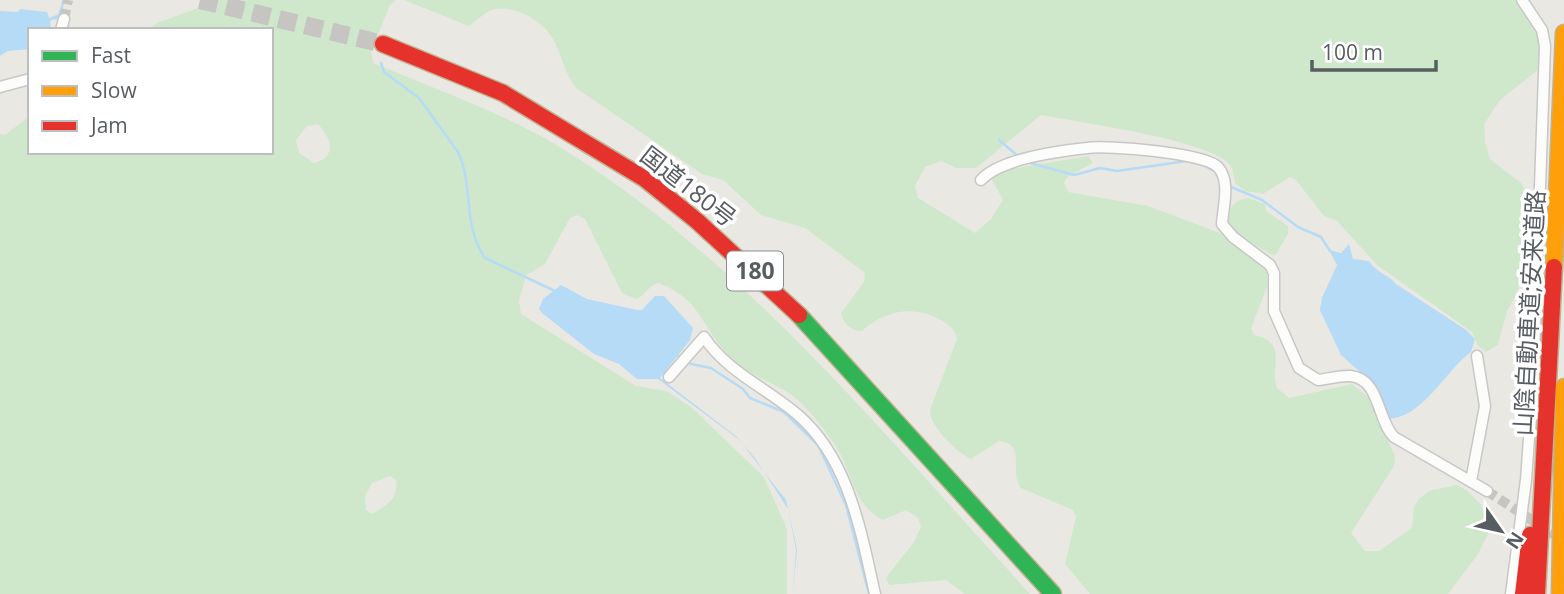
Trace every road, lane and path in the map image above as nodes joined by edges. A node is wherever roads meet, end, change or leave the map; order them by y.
1 (1522, 0) edge
2 (1564, 33) edge
3 (383, 44) tunnel mouth
4 (28, 80) edge
5 (0, 87) edge
6 (1559, 176) junction
7 (981, 180) dead end
8 (1556, 260) junction
9 (1564, 340) edge
10 (1477, 356) dead end
11 (669, 377) dead end
12 (1564, 387) edge
13 (1471, 481) junction
14 (1487, 491) tunnel mouth
15 (875, 594) edge
16 (1053, 594) edge
17 (1511, 594) edge
18 (1523, 594) edge
19 (1537, 594) edge
20 (1560, 594) edge

1 - 17 street
2 - 6 highway, 山陰自動車道;安来道路
3 - 16 highway, 国道180号 / 180
4 - 5 street
6 - 8 highway, 山陰自動車道;安来道路
6 - 9 highway
7 - 13 street
8 - 18 highway
8 - 19 highway, 山陰自動車道;安来道路
10 - 13 street
11 - 15 street
12 - 20 highway
13 - 14 street

